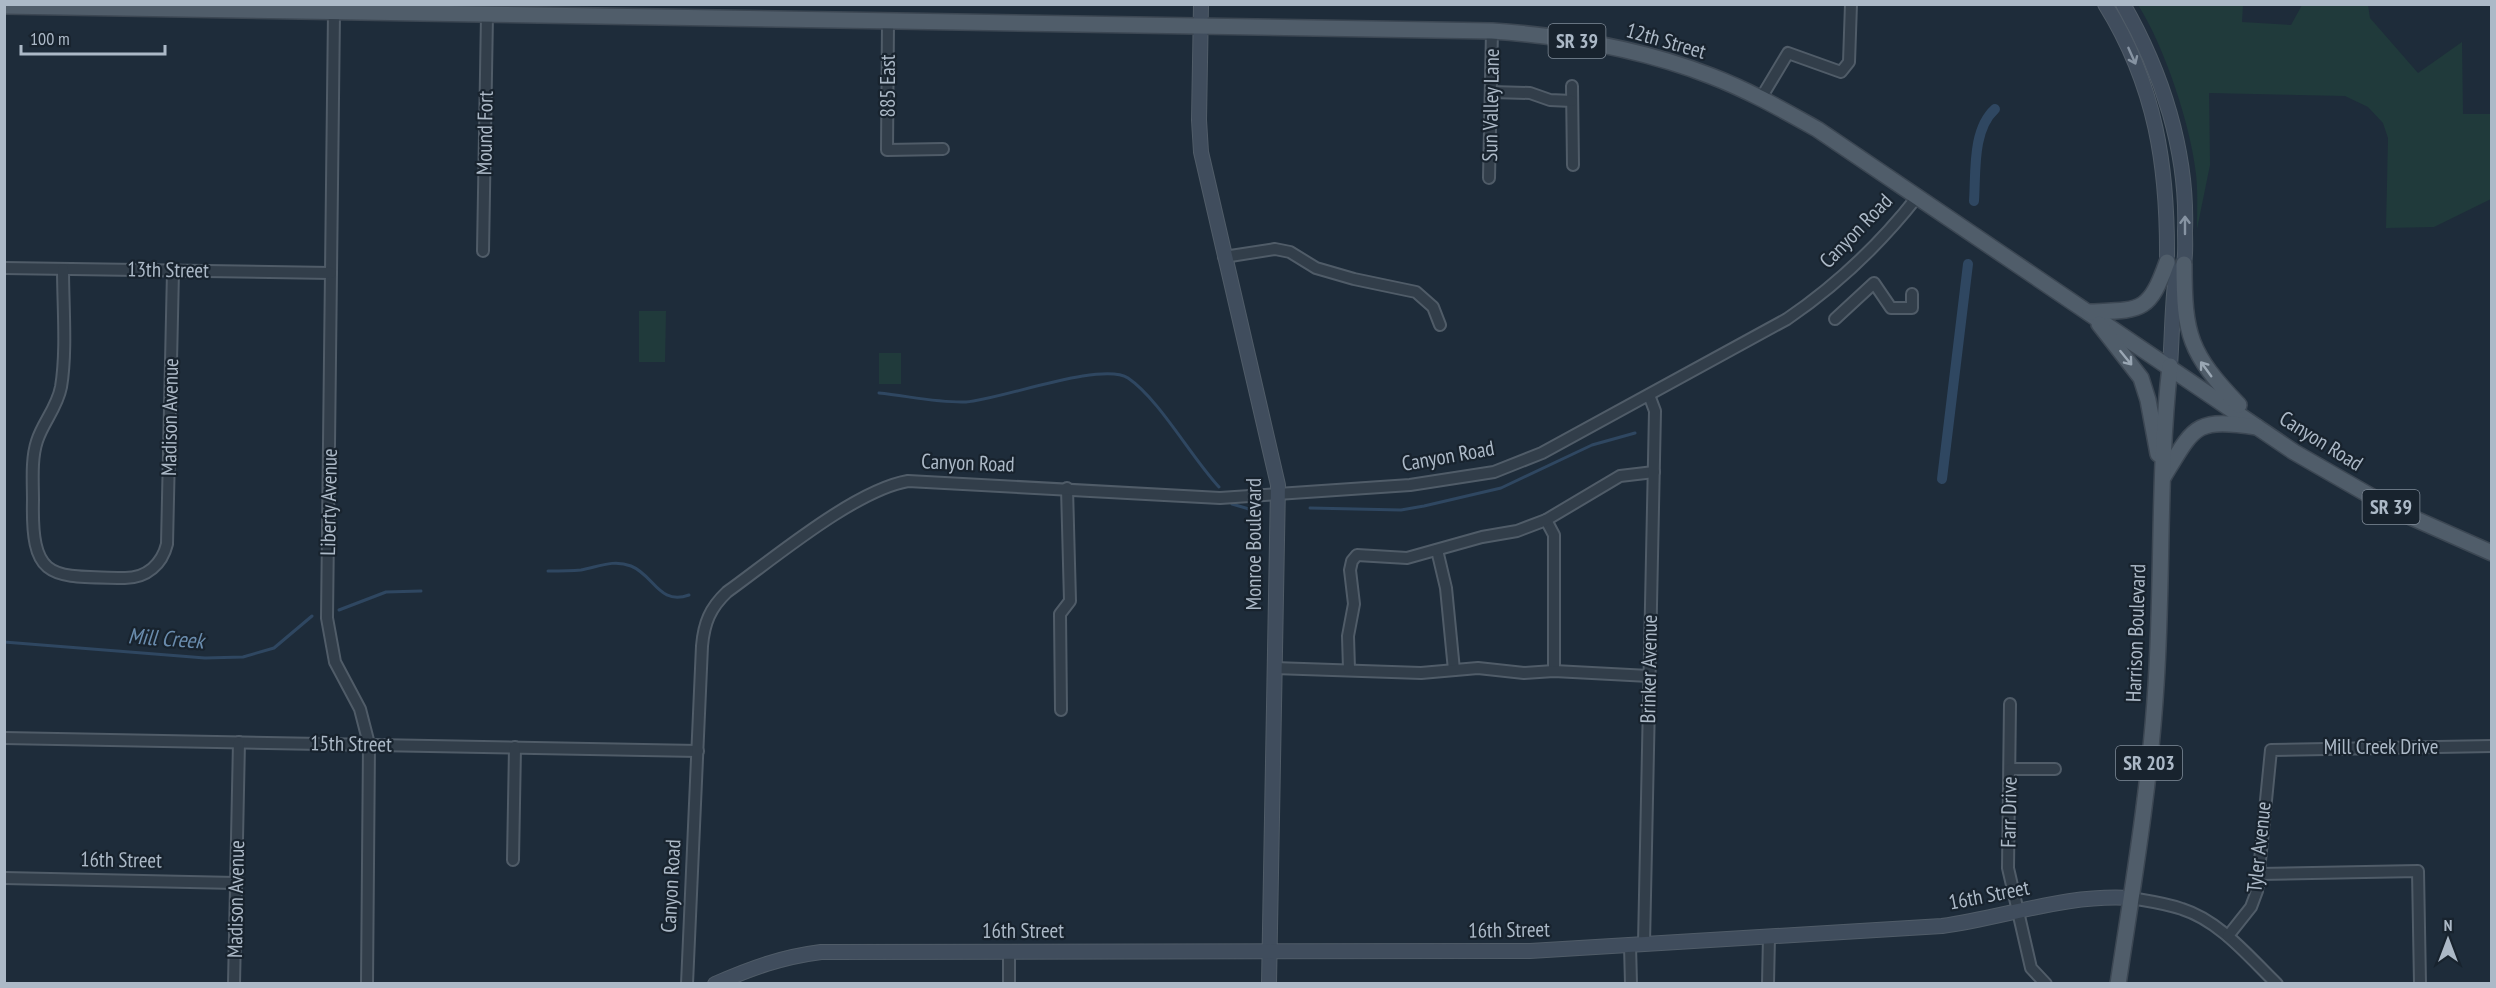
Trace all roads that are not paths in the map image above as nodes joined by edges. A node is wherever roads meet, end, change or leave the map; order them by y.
1 (1201, 4) edge
2 (1851, 4) edge
3 (2104, 4) edge
4 (2123, 4) edge
5 (4, 6) edge
6 (101, 6) edge
7 (398, 9) edge
8 (696, 11) edge
9 (334, 12) junction
10 (486, 15) junction
11 (888, 21) junction
12 (1200, 27) junction
13 (1492, 31) junction
14 (1572, 86) dead end
15 (1492, 92) junction
16 (1761, 98) junction
17 (1572, 101) junction
18 (943, 149) dead end
19 (1572, 165) dead end
20 (1489, 178) dead end
21 (1917, 197) junction
22 (483, 251) dead end
23 (1224, 257) junction
24 (2167, 262) junction
25 (2184, 264) junction
26 (4, 268) edge
27 (63, 269) junction
28 (173, 271) junction
29 (331, 273) junction
30 (2176, 282) junction
31 (1912, 294) dead end
32 (2090, 312) junction
33 (1835, 319) dead end
34 (1440, 326) dead end
35 (2170, 366) junction
36 (1648, 395) junction
37 (2260, 427) junction
38 (1654, 472) junction
39 (2162, 479) junction
40 (1067, 488) junction
41 (1278, 495) junction
42 (1546, 520) junction
43 (1437, 550) junction
44 (2492, 553) edge
45 (1274, 668) junction
46 (1349, 669) junction
47 (1454, 670) junction
48 (1554, 670) junction
49 (1649, 676) junction
50 (2010, 704) dead end
51 (1061, 710) dead end
52 (4, 738) edge
53 (239, 742) junction
54 (369, 744) junction
55 (2492, 746) edge
56 (515, 747) junction
57 (2271, 750) joint
58 (698, 751) junction
59 (2010, 769) junction
60 (2055, 769) dead end
61 (513, 860) dead end
62 (2259, 874) junction
63 (4, 878) edge
64 (236, 883) junction
65 (2131, 898) junction
66 (2017, 911) junction
67 (1769, 936) junction
68 (2228, 936) junction
69 (1637, 945) junction
70 (1010, 952) junction
71 (1270, 952) junction
72 (234, 984) edge
73 (367, 984) edge
74 (687, 984) edge
75 (715, 984) edge
76 (1009, 984) edge
77 (1269, 984) edge
78 (1631, 984) edge
79 (1768, 984) edge
80 (2046, 984) edge
81 (2118, 984) edge
82 (2277, 984) edge
83 (2420, 984) edge

1 - 12 main road, Monroe Boulevard
2 - 16 street
3 -> 24 main road, Harrison Boulevard
25 -> 4 main road, Harrison Boulevard
5 - 6 main road, 12th Street / SR 39
6 - 9 main road, 12th Street / SR 39
7 - 9 main road, 12th Street / SR 39
7 - 10 main road, 12th Street / SR 39
8 - 10 main road, 12th Street / SR 39
8 - 11 main road, 12th Street / SR 39
9 - 29 street, Liberty Avenue
10 - 22 street, Mound Fort
11 - 12 main road, 12th Street / SR 39
11 - 18 street, 885 East
12 - 13 main road, 12th Street / SR 39
12 - 23 main road, Monroe Boulevard
13 - 15 street, Sun Valley Lane
13 - 16 main road, 12th Street / SR 39
14 - 17 street
15 - 17 street
15 - 20 street, Sun Valley Lane
16 - 21 main road, 12th Street / SR 39
17 - 19 street
21 - 32 main road, Canyon Road / SR 39
21 - 36 street, Canyon Road
23 - 34 street
23 - 41 main road, Monroe Boulevard
24 - 30 main road, Harrison Boulevard
24 - 32 main road
25 - 30 main road, Harrison Boulevard
37 -> 25 main road
26 - 27 street, 13th Street
27 - 28 street, 13th Street
27 - 28 street, Madison Avenue
28 - 29 street, 13th Street
29 - 54 street, Liberty Avenue
30 - 35 main road, Harrison Boulevard
31 - 33 street
32 - 35 main road, Canyon Road / SR 39
32 -> 39 main road
35 - 37 main road, Canyon Road / SR 39
35 - 39 main road, Harrison Boulevard / SR 203
36 - 38 street, Brinker Avenue
36 - 41 street, Canyon Road
37 - 39 main road
37 - 44 main road, Canyon Road / SR 39
38 - 42 street
38 - 49 street, Brinker Avenue
39 - 65 main road, Harrison Boulevard / SR 203
40 - 41 street, Canyon Road
40 - 51 street
40 - 58 street, Canyon Road
41 - 45 main road, Monroe Boulevard
42 - 43 street
42 - 48 street
43 - 46 street
43 - 47 street
45 - 46 street
45 - 71 main road, Monroe Boulevard
46 - 47 street
47 - 48 street
48 - 49 street
49 - 69 street, Brinker Avenue
50 - 59 street, Farr Drive
52 - 53 street, 15th Street
53 - 54 street, 15th Street
53 - 64 street, Madison Avenue
54 - 56 street, 15th Street
54 - 73 street, Liberty Avenue
55 - 57 street, Mill Creek Drive
56 - 58 street, 15th Street
56 - 61 street
57 - 62 street, Tyler Avenue
58 - 74 street, Canyon Road
59 - 60 street
59 - 66 street, Farr Drive
62 - 68 street, Tyler Avenue
62 - 83 street
63 - 64 street, 16th Street
64 - 72 street, Madison Avenue
65 - 66 main road, 16th Street
65 - 68 street, 16th Street
65 - 81 main road, Harrison Boulevard / SR 203
66 - 67 main road, 16th Street
66 - 80 street, Farr Drive
67 - 69 main road, 16th Street
67 - 79 street
68 - 82 street, 16th Street
69 - 71 main road, 16th Street
69 - 78 street, Brinker Avenue
70 - 71 main road, 16th Street
70 - 75 main road, 16th Street
70 - 76 street
71 - 77 main road, Monroe Boulevard

